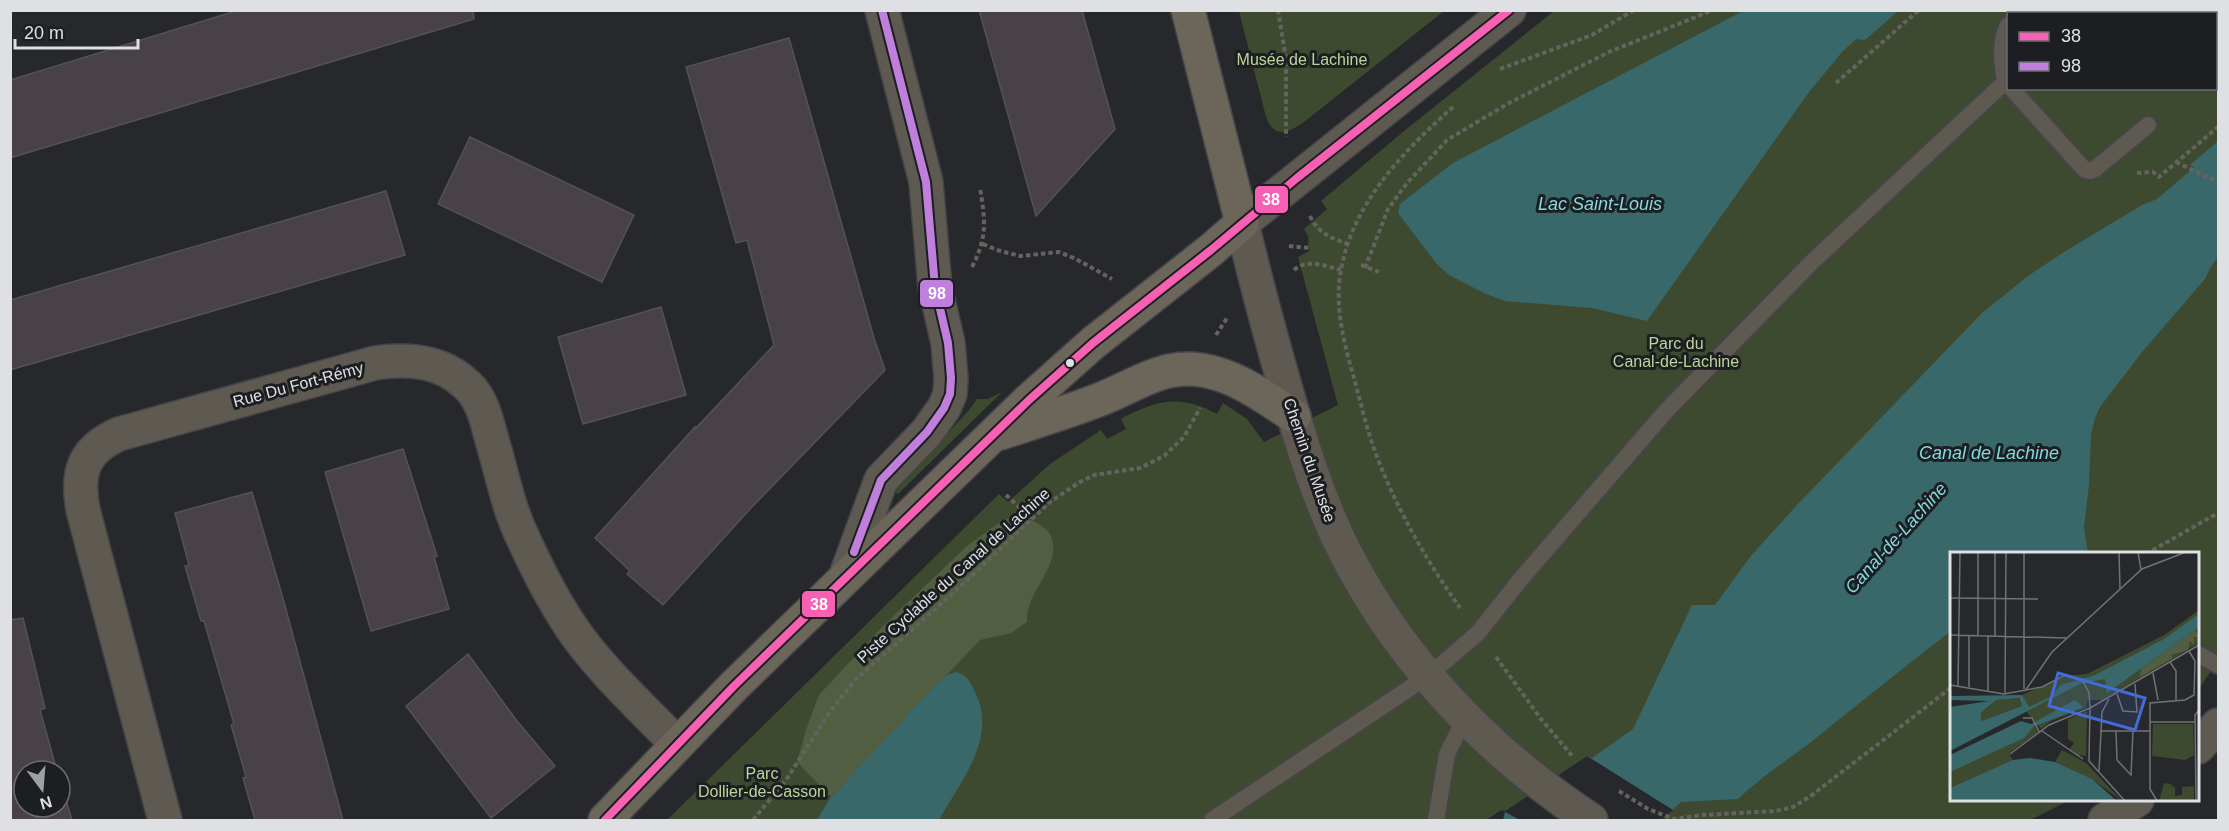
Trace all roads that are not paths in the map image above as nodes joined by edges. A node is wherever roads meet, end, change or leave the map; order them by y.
1 (882, 10) edge
2 (1188, 10) edge
3 (1509, 10) edge
4 (2007, 27) edge
5 (2007, 81) edge
6 (2007, 86) edge
7 (2013, 90) edge
8 (2148, 125) dead end
9 (1242, 223) junction
10 (1294, 416) junction
11 (990, 436) junction
12 (845, 578) junction
13 (2199, 655) edge
14 (2218, 665) edge
15 (1428, 676) junction
16 (1464, 718) junction
17 (2218, 726) edge
18 (677, 744) junction
19 (2199, 746) edge
20 (2134, 801) edge
21 (165, 820) edge
22 (605, 820) edge
23 (1212, 820) edge
24 (1436, 820) edge
25 (1591, 820) edge
26 (2104, 820) edge

1 - 12 street
2 - 9 main road, Chemin du Musée
3 - 9 street
4 - 5 lane
6 - 15 lane
7 - 8 lane
9 - 10 street, Chemin du Musée
9 - 11 main road
10 - 11 main road
10 - 15 street, Chemin du Musée
11 - 12 main road
12 - 18 main road
13 - 14 lane
15 - 16 street, Chemin du Musée
15 - 23 lane
16 - 24 lane
16 - 25 street, Chemin du Musée
17 - 19 street
18 - 21 street, Rue Du Fort-Rémy
18 - 22 main road
20 - 26 street

